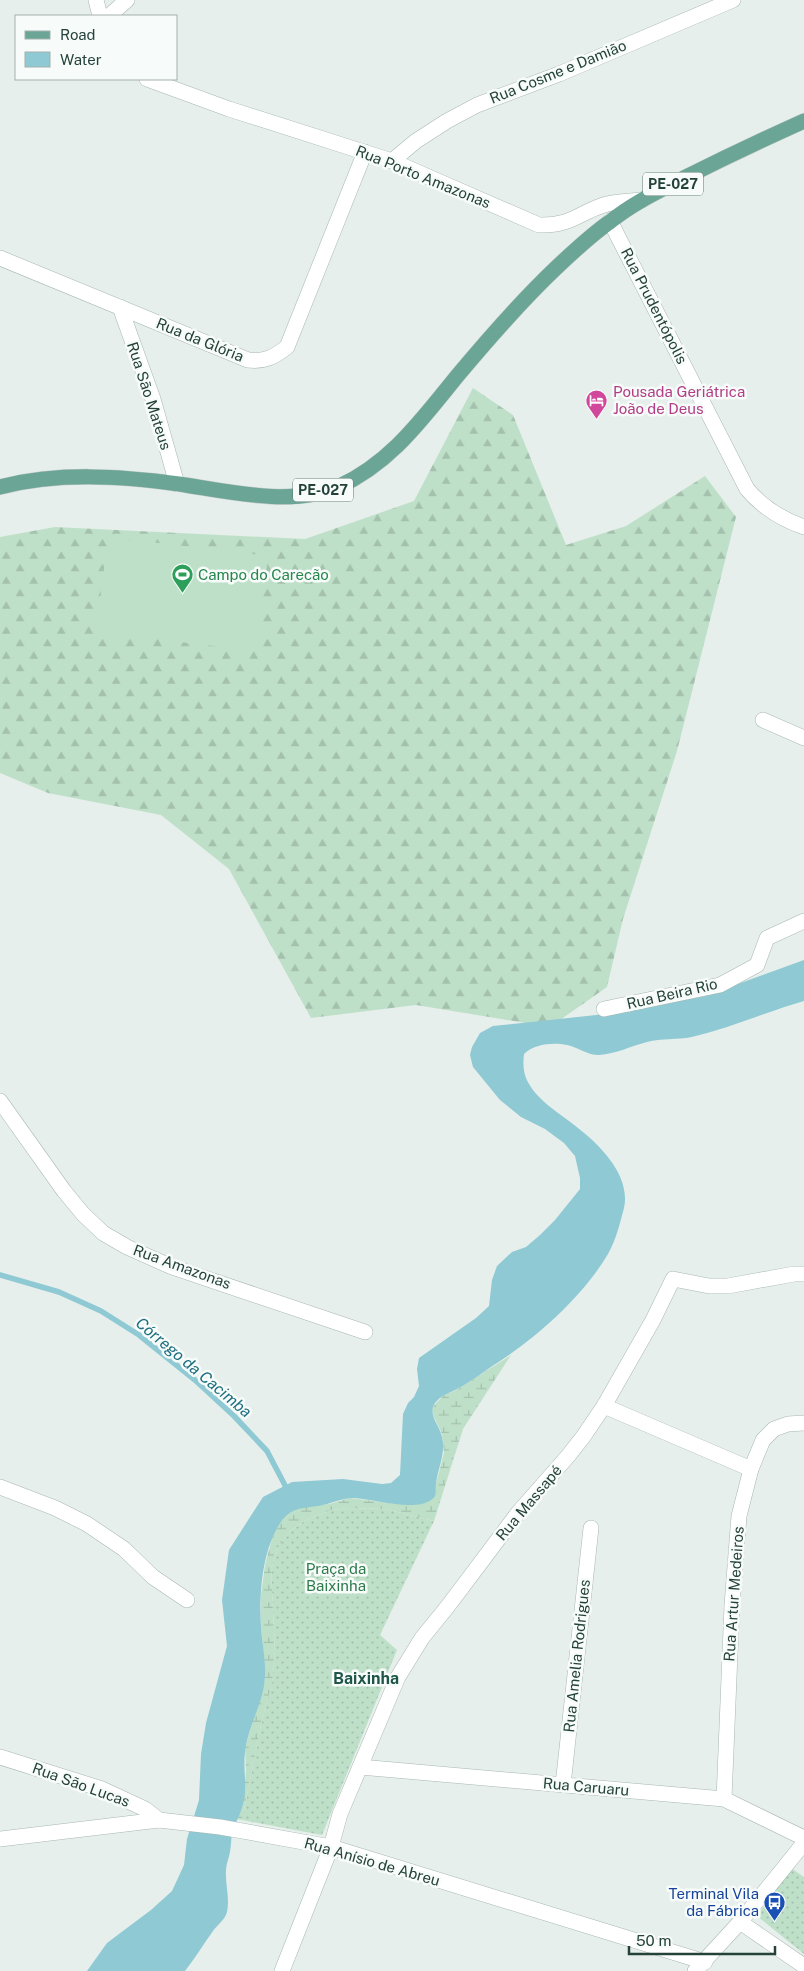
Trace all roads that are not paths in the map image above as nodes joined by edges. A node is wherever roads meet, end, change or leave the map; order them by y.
1 (96, 0) edge
2 (127, 0) edge
3 (733, 0) edge
4 (100, 15) edge
5 (110, 15) edge
6 (149, 80) edge
7 (804, 121) edge
8 (365, 152) junction
9 (392, 161) junction
10 (642, 200) junction
11 (610, 221) junction
12 (0, 258) edge
13 (120, 307) junction
14 (177, 484) junction
15 (0, 487) edge
16 (804, 527) edge
17 (764, 720) dead end
18 (804, 738) edge
19 (804, 921) edge
20 (604, 1009) dead end
21 (0, 1101) edge
22 (804, 1274) edge
23 (365, 1332) dead end
24 (604, 1406) junction
25 (804, 1423) edge
26 (751, 1469) junction
27 (0, 1487) edge
28 (591, 1528) dead end
29 (187, 1600) dead end
30 (0, 1757) edge
31 (360, 1767) junction
32 (564, 1785) junction
33 (724, 1799) junction
34 (159, 1820) junction
35 (0, 1839) edge
36 (803, 1846) edge
37 (331, 1847) junction
38 (740, 1922) junction
39 (700, 1966) edge
40 (804, 1966) edge
41 (282, 1971) edge

1 - 4 street
2 - 5 street
3 - 9 street, Rua Cosme e Damião
6 - 8 street, Rua Porto Amazonas
7 - 10 main road, PE-027
8 - 9 street, Rua Porto Amazonas
8 - 13 street, Rua da Glória
9 - 10 street, Rua Porto Amazonas
10 - 11 main road, PE-027
11 - 14 main road, PE-027
11 - 16 street, Rua Prudentópolis
12 - 13 street, Rua da Glória
13 - 14 street, Rua São Mateus
14 - 15 main road, PE-027
17 - 18 street
19 - 20 street, Rua Beira Rio
21 - 23 street, Rua Amazonas
22 - 24 street, Rua Massapé
24 - 26 street
24 - 31 street, Rua Massapé
25 - 26 street, Rua Artur Medeiros
26 - 33 street, Rua Artur Medeiros
27 - 29 street
28 - 32 street, Rua Amelia Rodrigues
30 - 34 street, Rua São Lucas
31 - 32 street, Rua Caruaru
31 - 37 street, Rua Massapé
32 - 33 street, Rua Caruaru
33 - 36 street, Rua Caruaru
34 - 35 street, Rua Anísio de Abreu
34 - 37 street, Rua Anísio de Abreu
36 - 38 street
37 - 39 street, Rua Anísio de Abreu
37 - 41 street
38 - 39 street
38 - 40 street

